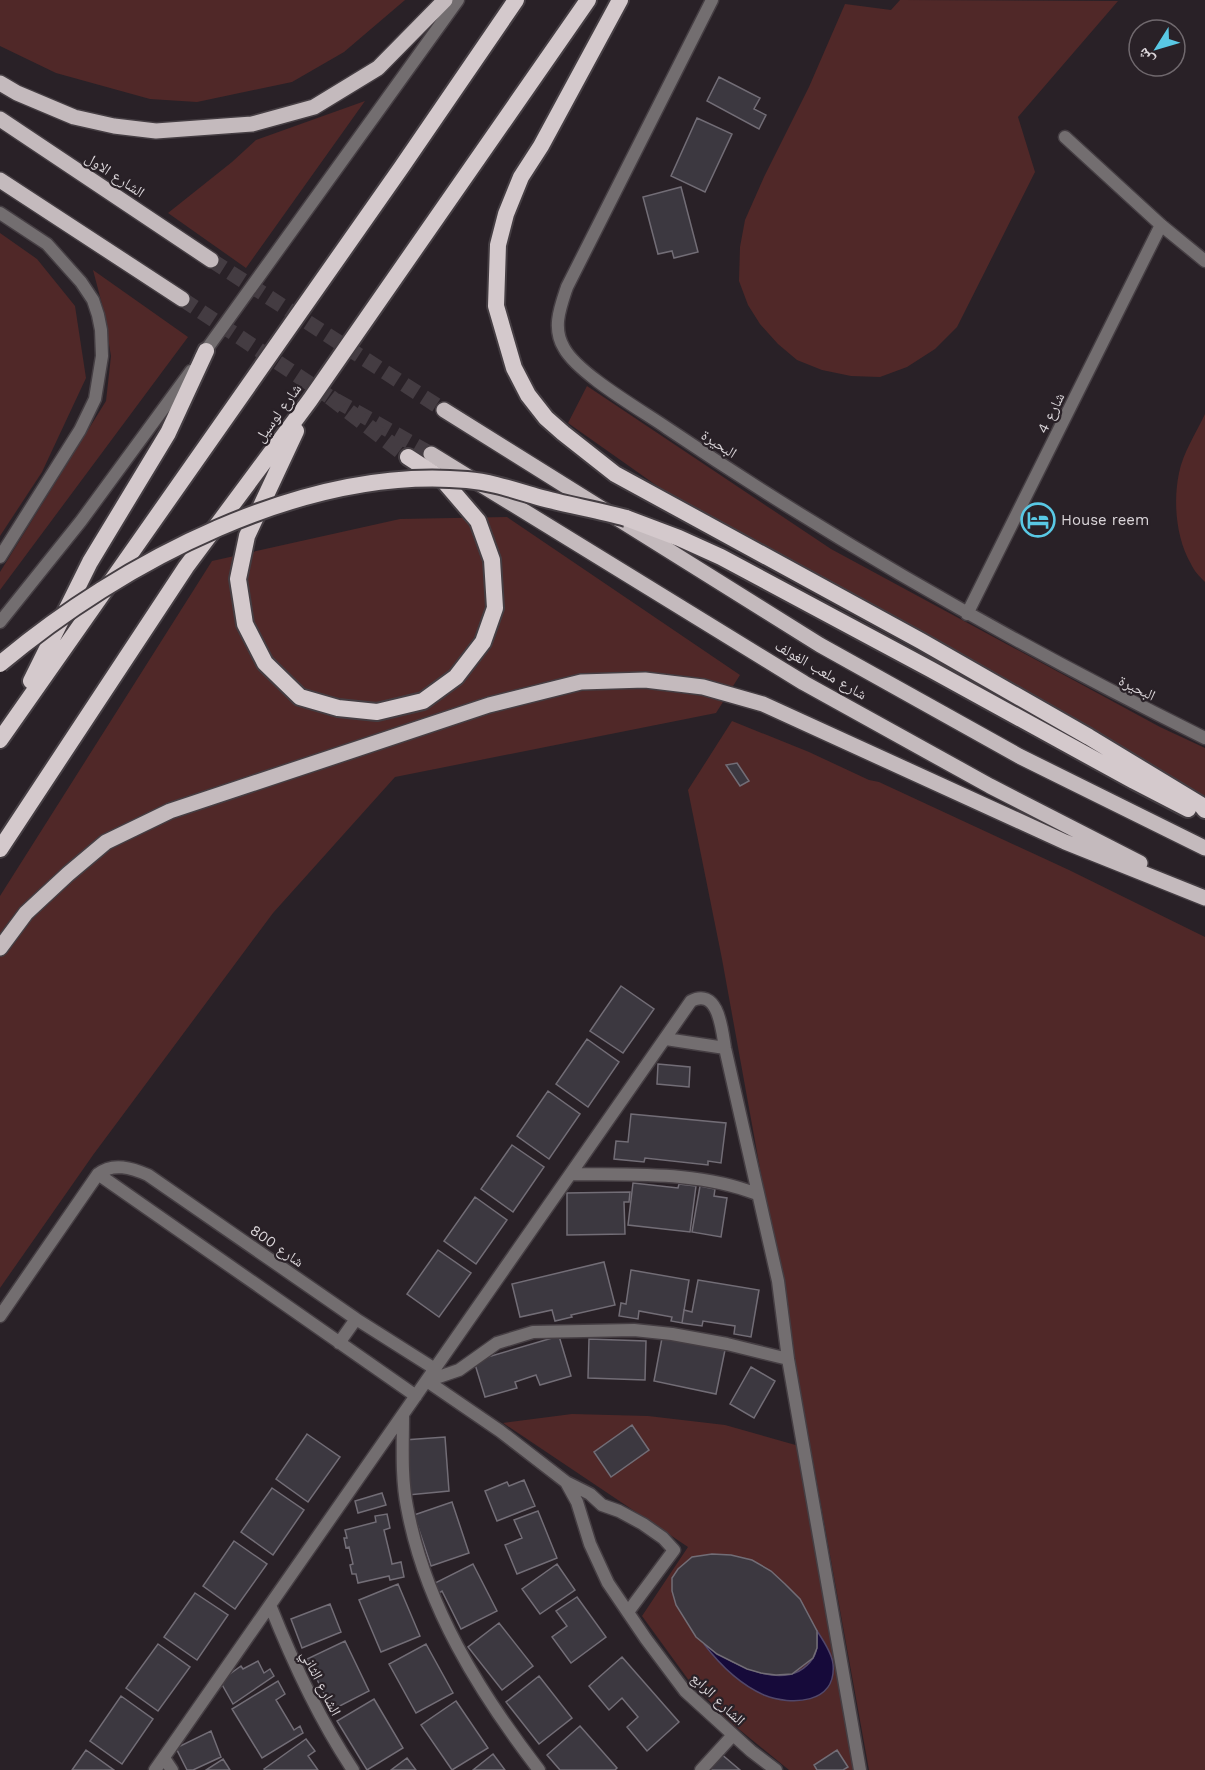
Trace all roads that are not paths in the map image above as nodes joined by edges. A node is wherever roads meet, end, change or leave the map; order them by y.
1 (445, 0) edge
2 (458, 0) edge
3 (516, 0) edge
4 (588, 0) edge
5 (620, 0) edge
6 (712, 0) edge
7 (0, 83) edge
8 (0, 119) edge
9 (1065, 137) dead end
10 (0, 180) edge
11 (0, 213) edge
12 (1161, 225) junction
13 (211, 260) tunnel mouth
14 (1205, 261) edge
15 (182, 299) tunnel mouth
16 (206, 351) junction
17 (310, 400) junction
18 (444, 410) tunnel mouth
19 (431, 454) tunnel mouth
20 (408, 457) tunnel mouth
21 (0, 556) edge
22 (967, 614) junction
23 (0, 621) edge
24 (0, 664) edge
25 (4, 734) edge
26 (1205, 738) edge
27 (1205, 810) edge
28 (1205, 818) edge
29 (1205, 848) edge
30 (0, 849) edge
31 (1205, 897) edge
32 (0, 948) edge
33 (666, 1039) junction
34 (725, 1048) junction
35 (98, 1174) junction
36 (572, 1174) junction
37 (757, 1194) junction
38 (0, 1316) edge
39 (356, 1318) junction
40 (339, 1343) junction
41 (788, 1359) junction
42 (435, 1369) junction
43 (427, 1381) junction
44 (416, 1396) junction
45 (403, 1415) junction
46 (566, 1482) junction
47 (270, 1605) junction
48 (628, 1612) junction
49 (733, 1735) junction
50 (164, 1758) junction
51 (155, 1770) edge
52 (172, 1770) edge
53 (353, 1770) edge
54 (539, 1770) edge
55 (701, 1770) edge
56 (776, 1770) edge
57 (860, 1770) edge

1 - 7 main road
2 - 16 street
3 - 25 highway
4 - 17 highway, شارع لوسيل
5 - 27 highway
6 - 22 street, البحيرة
8 - 13 main road, الشارع الاول
9 - 12 street
10 - 15 main road
11 - 21 street
12 - 14 street
12 - 22 street, شارع 4
16 - 23 street
16 - 25 highway
17 - 20 highway
17 - 30 highway, شارع لوسيل
18 - 29 main road, شارع ملعب الغولف
19 - 31 main road, شارع ملعب الغولف
22 - 26 street, البحيرة
24 - 28 highway, bridge
31 - 32 main road
33 - 34 street
33 - 34 street
33 - 36 street
34 - 37 street
35 - 38 street
35 - 39 street, شارع 800
35 - 40 street
36 - 37 street
36 - 42 street
37 - 41 street
39 - 40 street
39 - 42 street, شارع 800
40 - 44 street
41 - 43 street
41 - 57 street
42 - 43 street
43 - 44 street
43 - 46 street, الشارع الرابع
44 - 45 street
45 - 47 street
45 - 54 street
46 - 48 street, الشارع الرابع
46 - 48 street, الشارع الرابع
47 - 50 street
47 - 53 street, الشارع الثاني
48 - 49 street, الشارع الرابع
49 - 55 street
49 - 56 street, الشارع الرابع
50 - 51 street
50 - 52 street

